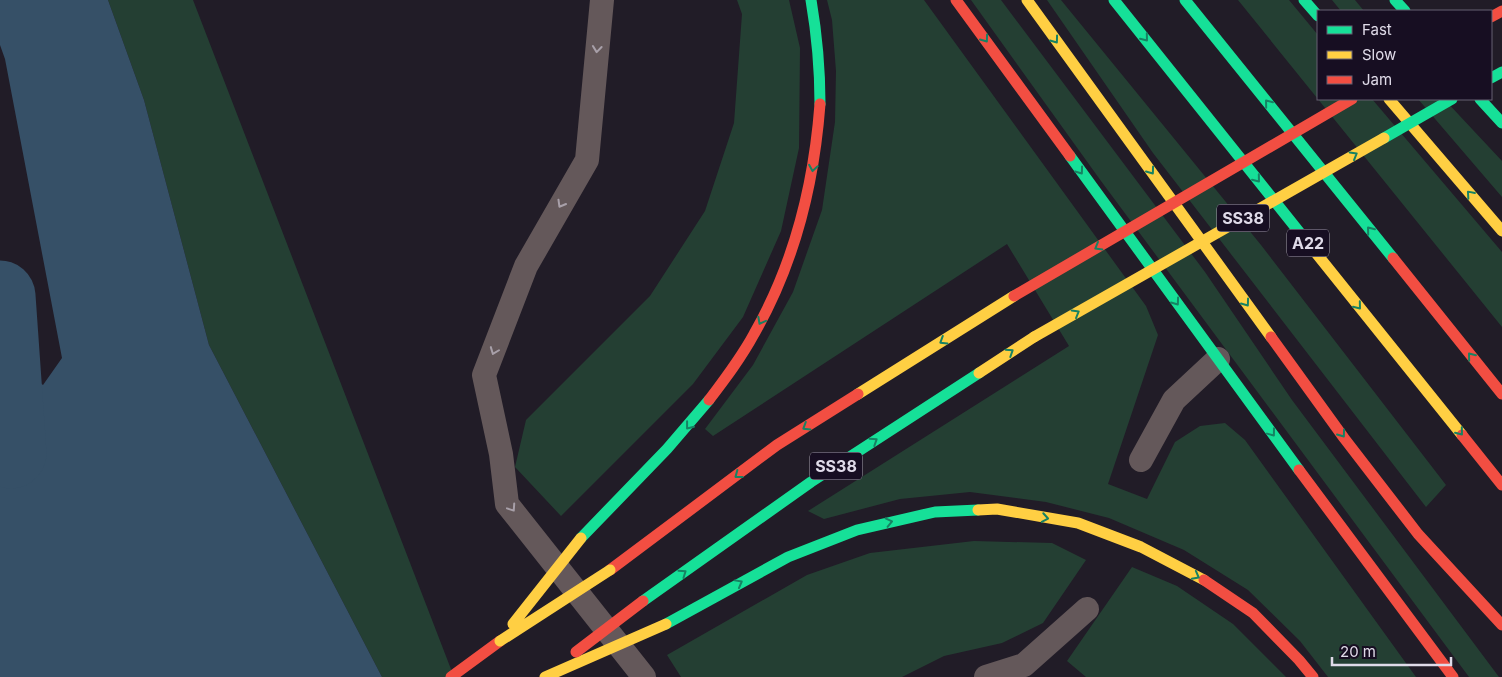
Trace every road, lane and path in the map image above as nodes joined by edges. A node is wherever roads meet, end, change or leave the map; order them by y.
1 (602, 0) edge
2 (811, 0) edge
3 (956, 0) edge
4 (1027, 0) edge
5 (1114, 0) edge
6 (1185, 0) edge
7 (1304, 0) edge
8 (1395, 0) edge
9 (1404, 10) edge
10 (1317, 15) edge
11 (1350, 100) edge
12 (1390, 100) edge
13 (1451, 100) edge
14 (1481, 100) edge
15 (1502, 123) edge
16 (1502, 231) edge
17 (1218, 359) junction
18 (1502, 394) edge
19 (1141, 460) dead end
20 (1502, 485) edge
21 (1087, 609) dead end
22 (1502, 625) edge
23 (500, 640) junction
24 (451, 677) edge
25 (544, 677) edge
26 (644, 677) edge
27 (986, 677) edge
28 (1312, 677) edge
29 (1453, 677) edge

1 -> 26 lane
2 -> 23 main road, bridge
3 -> 17 main road
4 -> 22 main road
5 -> 20 main road, A22
18 -> 6 main road
7 - 10 main road
8 - 9 main road
11 -> 23 main road, SS38, bridge
16 -> 12 main road
25 -> 13 main road, SS38, bridge
14 - 15 main road
17 - 19 lane
17 -> 29 main road
21 - 27 lane
23 - 24 main road, SS38
25 -> 28 main road, bridge

